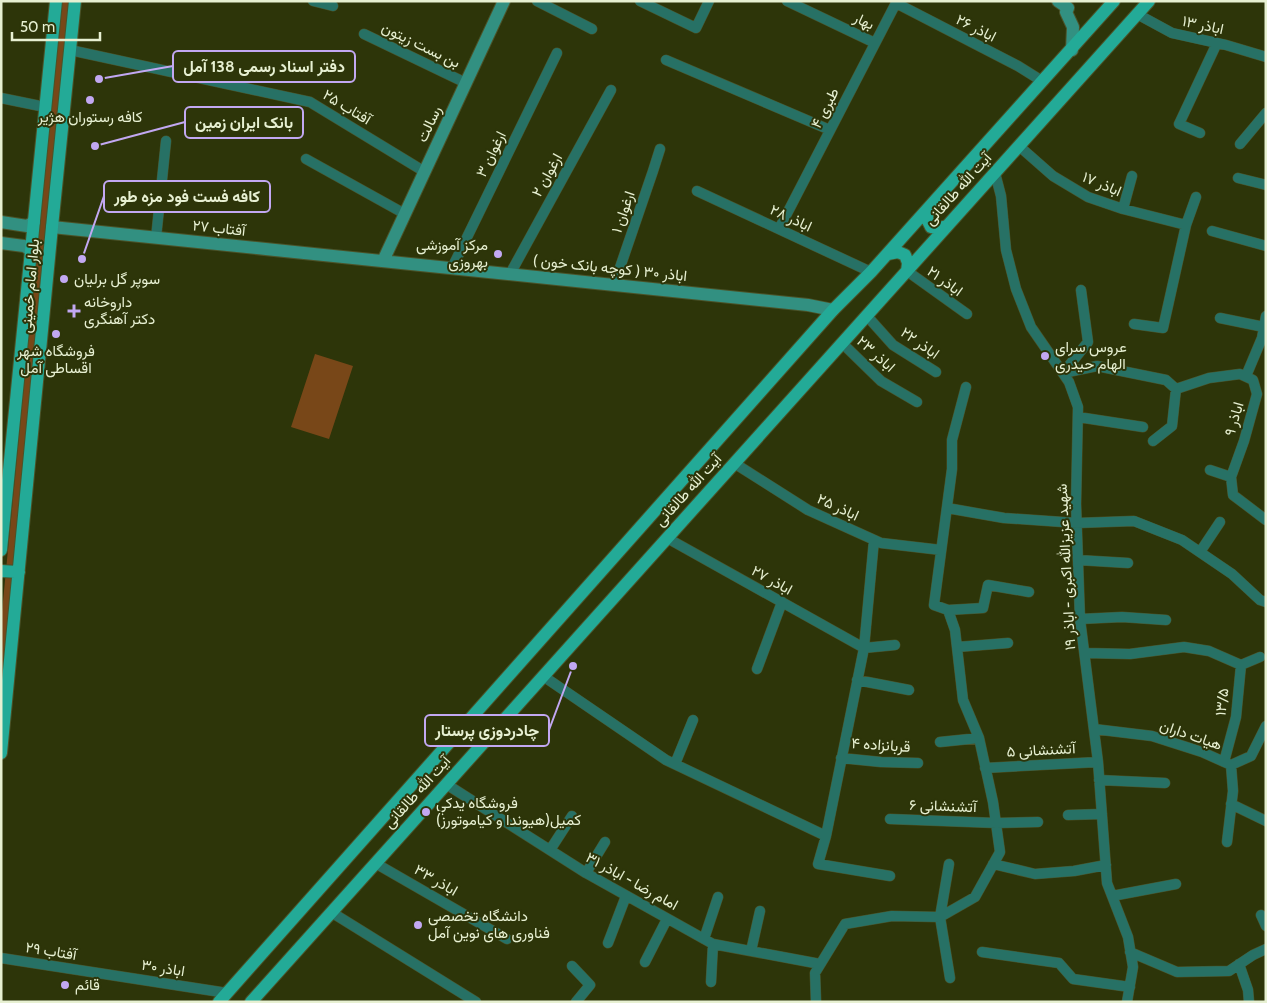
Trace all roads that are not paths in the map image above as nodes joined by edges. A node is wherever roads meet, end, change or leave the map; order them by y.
1 (56, 1) edge
2 (75, 1) edge
3 (313, 1) edge
4 (536, 1) edge
5 (640, 1) edge
6 (709, 1) edge
7 (787, 1) edge
8 (1058, 1) edge
9 (1114, 1) edge
10 (1149, 1) edge
11 (501, 2) edge
12 (896, 2) edge
13 (333, 6) dead end
14 (1137, 14) junction
15 (592, 29) dead end
16 (364, 34) dead end
17 (875, 43) junction
18 (1217, 43) junction
19 (70, 50) junction
20 (1072, 50) junction
21 (557, 53) dead end
22 (1266, 57) edge
23 (666, 60) dead end
24 (1042, 81) junction
25 (466, 83) junction
26 (611, 90) dead end
27 (1, 98) edge
28 (45, 107) junction
29 (1266, 113) edge
30 (830, 130) junction
31 (1200, 134) dead end
32 (166, 141) dead end
33 (1240, 144) dead end
34 (1020, 146) junction
35 (660, 149) dead end
36 (306, 159) dead end
37 (425, 172) junction
38 (994, 173) junction
39 (1132, 176) dead end
40 (1238, 178) dead end
41 (1266, 185) edge
42 (697, 191) dead end
43 (1196, 197) dead end
44 (928, 209) junction
45 (1123, 209) junction
46 (405, 214) junction
47 (1, 222) edge
48 (34, 222) junction
49 (1186, 225) junction
50 (947, 226) junction
51 (52, 227) junction
52 (779, 229) junction
53 (1212, 231) dead end
54 (156, 238) junction
55 (1, 243) edge
56 (1266, 246) edge
57 (32, 250) junction
58 (888, 254) junction
59 (383, 261) junction
60 (452, 268) junction
61 (907, 271) junction
62 (871, 272) junction
63 (510, 274) junction
64 (614, 285) junction
65 (1081, 290) dead end
66 (833, 310) junction
67 (967, 314) dead end
68 (867, 316) junction
69 (1220, 318) dead end
70 (1265, 322) edge
71 (1134, 324) dead end
72 (842, 343) junction
73 (936, 372) dead end
74 (1063, 373) junction
75 (1246, 376) junction
76 (966, 387) dead end
77 (1261, 388) edge
78 (1176, 389) junction
79 (916, 402) dead end
80 (1078, 417) junction
81 (1143, 427) dead end
82 (1153, 441) dead end
83 (734, 463) junction
84 (1210, 470) dead end
85 (1231, 477) junction
86 (4, 487) edge
87 (947, 508) junction
88 (1266, 520) edge
89 (1220, 522) dead end
90 (1077, 523) junction
91 (667, 538) junction
92 (874, 540) junction
93 (1, 550) edge
94 (941, 550) junction
95 (1200, 552) junction
96 (1078, 560) junction
97 (1128, 563) dead end
98 (1, 571) edge
99 (19, 572) junction
100 (1029, 592) dead end
101 (782, 602) junction
102 (1266, 602) edge
103 (948, 610) junction
104 (1080, 619) junction
105 (1166, 620) dead end
106 (1008, 643) dead end
107 (895, 645) dead end
108 (957, 647) junction
109 (864, 648) junction
110 (1084, 653) junction
111 (1260, 657) dead end
112 (1241, 665) junction
113 (757, 669) dead end
114 (543, 676) junction
115 (857, 680) junction
116 (909, 690) dead end
117 (693, 720) dead end
118 (1266, 726) edge
119 (1094, 729) junction
120 (979, 738) junction
121 (940, 742) dead end
122 (1, 752) edge
123 (841, 758) junction
124 (1098, 762) junction
125 (918, 763) dead end
126 (1227, 763) junction
127 (675, 764) junction
128 (985, 768) junction
129 (1099, 780) junction
130 (1165, 783) dead end
131 (446, 784) junction
132 (1231, 804) junction
133 (1102, 814) junction
134 (1068, 815) dead end
135 (572, 816) dead end
136 (890, 820) dead end
137 (1266, 821) edge
138 (1038, 822) dead end
139 (996, 823) junction
140 (826, 836) junction
141 (605, 842) dead end
142 (1227, 842) dead end
143 (550, 850) junction
144 (375, 863) junction
145 (949, 864) dead end
146 (993, 864) junction
147 (1106, 866) junction
148 (586, 873) junction
149 (890, 876) dead end
150 (1176, 884) dead end
151 (626, 896) junction
152 (1112, 896) junction
153 (718, 897) dead end
154 (760, 911) dead end
155 (331, 912) junction
156 (1261, 915) dead end
157 (940, 917) junction
158 (667, 918) junction
159 (1266, 926) edge
160 (507, 939) dead end
161 (709, 942) junction
162 (608, 943) dead end
163 (1266, 949) edge
164 (751, 951) junction
165 (982, 952) dead end
166 (1130, 952) junction
167 (1, 958) edge
168 (645, 962) dead end
169 (820, 964) junction
170 (1239, 964) junction
171 (572, 966) dead end
172 (95, 973) joint
173 (950, 978) dead end
174 (711, 982) dead end
175 (1130, 987) junction
176 (223, 998) edge
177 (251, 1002) edge
178 (476, 1002) edge
179 (576, 1002) edge
180 (816, 1002) edge
181 (1128, 1002) edge
182 (1250, 1002) edge

1 - 28 main road
2 - 19 main road, بلوار امام خمینی
3 - 13 street
4 - 15 street
5 - 6 street
7 - 17 street, بهار
8 - 20 main road
9 - 20 main road, آیت الله طالقانی
10 - 14 main road, آیت الله طالقانی
11 - 25 main road, رسالت
12 - 17 street, طبری ۴
12 - 24 street, اباذر ۲۶
14 - 18 street, اباذر ۱۳
14 - 34 main road, آیت الله طالقانی
16 - 25 street, بن بست زیتون
17 - 30 street, طبری ۴
18 - 22 street, اباذر ۱۳
18 - 31 street
19 - 37 street, آفتاب ۲۵
19 - 51 main road, بلوار امام خمینی
20 - 24 main road, آیت الله طالقانی
21 - 60 street, ارغوان ۳
23 - 30 street
24 - 44 main road, آیت الله طالقانی
25 - 37 main road, رسالت
26 - 63 street, ارغوان ۲
27 - 28 street
28 - 48 main road
29 - 33 street
30 - 52 street, طبری ۴
32 - 54 street
34 - 38 main road, آیت الله طالقانی
34 - 45 street, اباذر ۱۷
35 - 64 street, ارغوان ۱
36 - 46 street
37 - 46 main road, رسالت
38 - 50 main road, آیت الله طالقانی
38 - 74 street, شهید عزیزالله اکبری - اباذر ۱۹
39 - 45 street
40 - 41 street
42 - 52 street, اباذر ۲۸
43 - 49 street
44 - 50 main road
44 - 58 main road, آیت الله طالقانی
45 - 49 street, اباذر ۱۷
46 - 59 main road, رسالت
47 - 48 main road
48 - 57 main road
49 - 71 street
50 - 61 main road, آیت الله طالقانی
51 - 54 main road, آفتاب ۲۷
51 - 99 main road, بلوار امام خمینی
52 - 62 street, اباذر ۲۸
53 - 56 street
54 - 59 main road, آفتاب ۲۷
55 - 57 main road
57 - 86 main road
58 - 61 main road
58 - 62 main road, آیت الله طالقانی
59 - 60 main road, اباذر ۳۰ ( کوچه بانک خون )
60 - 63 main road, اباذر ۳۰ ( کوچه بانک خون )
61 - 67 street, اباذر ۲۱
61 - 68 main road, آیت الله طالقانی
62 - 66 main road, آیت الله طالقانی
63 - 64 main road, اباذر ۳۰ ( کوچه بانک خون )
64 - 66 main road, اباذر ۳۰ ( کوچه بانک خون )
65 - 74 street
66 - 176 main road, آیت الله طالقانی
68 - 72 main road, آیت الله طالقانی
68 - 73 street, اباذر ۲۲
69 - 70 street
70 - 75 street
72 - 79 street, اباذر ۲۳
72 - 83 main road, آیت الله طالقانی
74 - 78 street
74 - 80 street, شهید عزیزالله اکبری - اباذر ۱۹
75 - 77 street, اباذر ۹
75 - 78 street
76 - 87 street
77 - 85 street, اباذر ۹
78 - 82 street
80 - 81 street
80 - 90 street, شهید عزیزالله اکبری - اباذر ۱۹
83 - 91 main road, آیت الله طالقانی
83 - 92 street, اباذر ۲۵
84 - 85 street
85 - 88 street
86 - 93 main road
87 - 90 street
87 - 94 street
89 - 95 street
90 - 95 street
90 - 96 street, شهید عزیزالله اکبری - اباذر ۱۹
91 - 101 street, اباذر ۲۷
91 - 114 main road, آیت الله طالقانی
92 - 94 street, اباذر ۲۵
92 - 109 street
94 - 103 street
95 - 102 street
96 - 97 street
96 - 104 street, شهید عزیزالله اکبری - اباذر ۱۹
98 - 99 main road
99 - 122 main road, بلوار امام خمینی
100 - 103 street
101 - 109 street, اباذر ۲۷
101 - 113 street
103 - 108 street
104 - 105 street
104 - 110 street, شهید عزیزالله اکبری - اباذر ۱۹
106 - 108 street
107 - 109 street
108 - 120 street
109 - 115 street
110 - 112 street
110 - 119 street, شهید عزیزالله اکبری - اباذر ۱۹
111 - 112 street
112 - 126 street, ۱۳/۵
114 - 127 street
114 - 131 main road, آیت الله طالقانی
115 - 116 street
115 - 123 street
117 - 127 street
118 - 126 street
119 - 124 street, شهید عزیزالله اکبری - اباذر ۱۹
119 - 126 street, هیات داران
120 - 121 street
120 - 128 street
123 - 125 street, قربانزاده ۴
123 - 140 street
124 - 128 street, آتشنشانی ۵
124 - 129 street, شهید عزیزالله اکبری - اباذر ۱۹
126 - 132 street, هیات داران
127 - 140 street
128 - 139 street
129 - 130 street
129 - 133 street, شهید عزیزالله اکبری - اباذر ۱۹
131 - 143 street, امام رضا - اباذر ۳۱
131 - 144 main road, آیت الله طالقانی
132 - 137 street
132 - 142 street, هیات داران
133 - 134 street
133 - 147 street, شهید عزیزالله اکبری - اباذر ۱۹
135 - 143 street
136 - 139 street, آتشنشانی ۶
138 - 139 street, آتشنشانی ۶
139 - 146 street
140 - 149 street
141 - 148 street
143 - 148 street, امام رضا - اباذر ۳۱
144 - 155 main road, آیت الله طالقانی
144 - 160 street, اباذر ۳۳
145 - 157 street
146 - 147 street
146 - 157 street
147 - 152 street, شهید عزیزالله اکبری - اباذر ۱۹
148 - 151 street, امام رضا - اباذر ۳۱
150 - 152 street
151 - 158 street, امام رضا - اباذر ۳۱
151 - 162 street
152 - 166 street, شهید عزیزالله اکبری - اباذر ۱۹
153 - 161 street
154 - 164 street
155 - 177 main road, آیت الله طالقانی
155 - 178 street
156 - 159 street
157 - 169 street
157 - 173 street
158 - 161 street, امام رضا - اباذر ۳۱
158 - 168 street
161 - 164 street, امام رضا - اباذر ۳۱
161 - 174 street
163 - 170 street
164 - 169 street, امام رضا - اباذر ۳۱
165 - 175 street
166 - 170 street
166 - 175 street, شهید عزیزالله اکبری - اباذر ۱۹
167 - 172 street, آفتاب ۲۹
169 - 180 street
170 - 182 street
171 - 179 street
172 - 176 street, اباذر ۳۰
175 - 181 street, شهید عزیزالله اکبری - اباذر ۱۹

